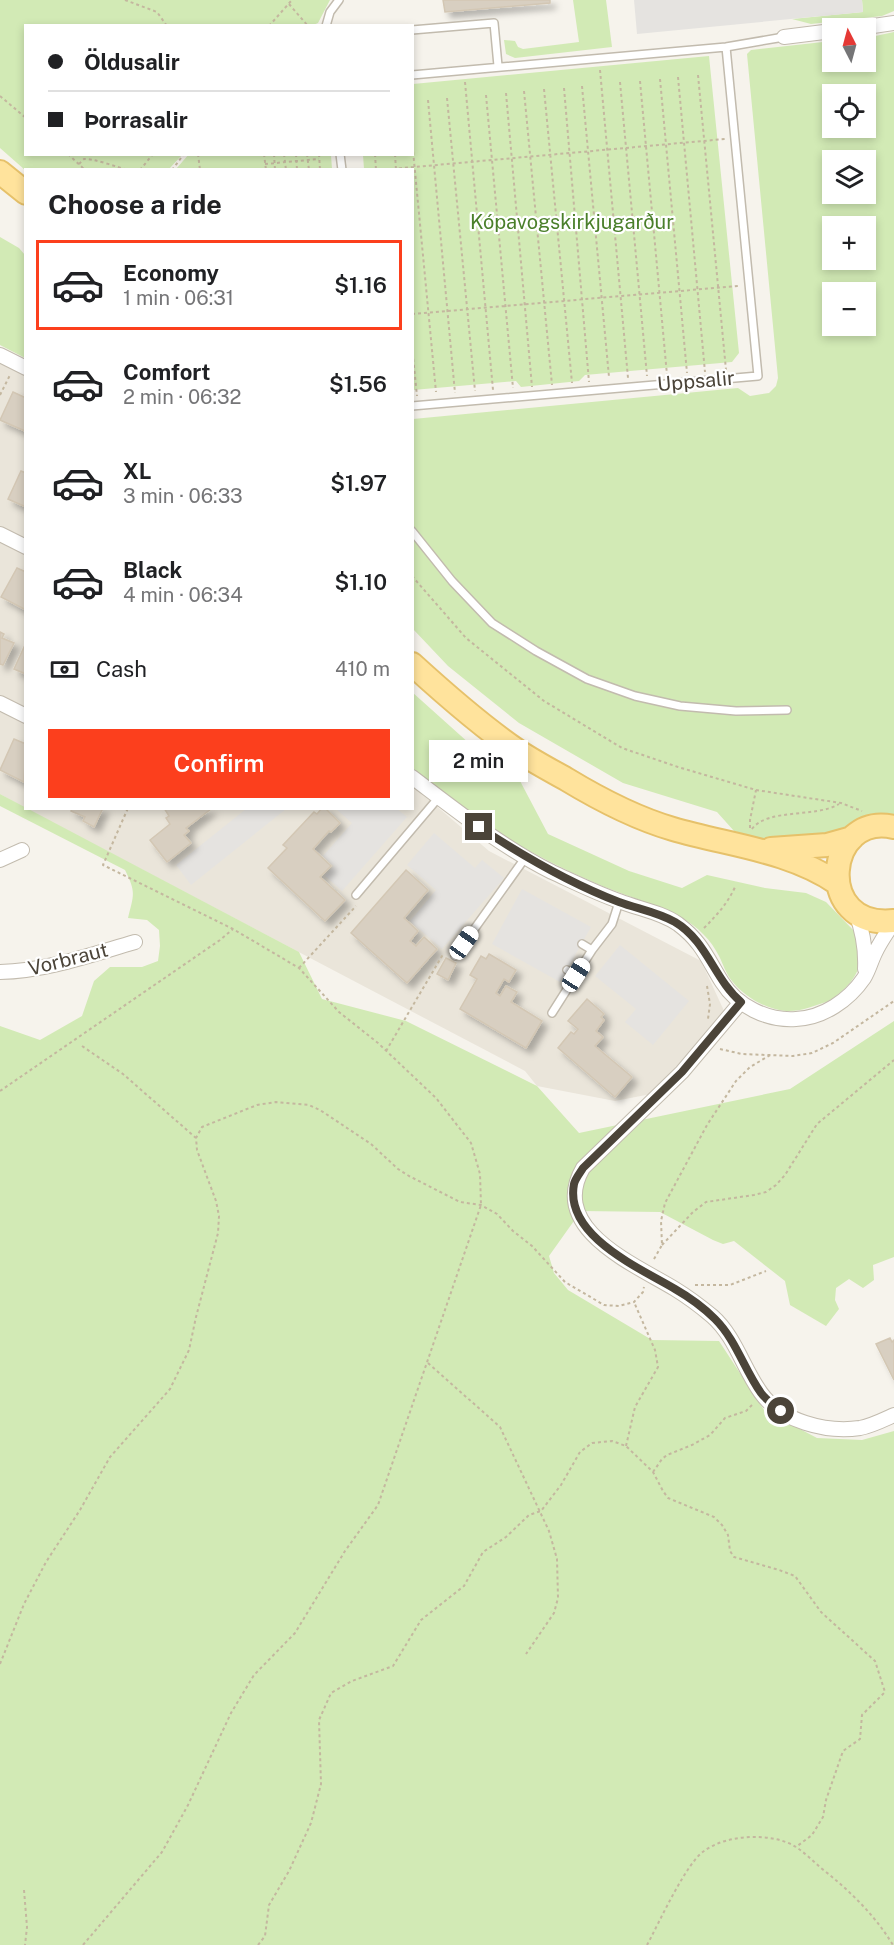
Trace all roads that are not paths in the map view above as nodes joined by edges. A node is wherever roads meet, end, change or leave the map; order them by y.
1 (339, 0) edge
2 (894, 23) edge
3 (327, 24) edge
4 (876, 26) edge
5 (414, 30) edge
6 (822, 32) edge
7 (784, 36) joint
8 (726, 47) junction
9 (498, 66) junction
10 (414, 75) edge
11 (0, 172) edge
12 (24, 191) edge
13 (0, 355) edge
14 (21, 366) edge
15 (415, 406) edge
16 (0, 534) edge
17 (414, 534) edge
18 (24, 546) edge
19 (414, 666) edge
20 (0, 703) edge
21 (787, 710) dead end
22 (24, 715) edge
23 (414, 778) edge
24 (439, 797) junction
25 (894, 826) edge
26 (852, 838) junction
27 (747, 847) junction
28 (21, 850) dead end
29 (525, 858) junction
30 (0, 860) edge
31 (837, 883) junction
32 (356, 895) dead end
33 (619, 902) junction
34 (856, 913) junction
35 (894, 921) edge
36 (135, 942) dead end
37 (582, 944) dead end
38 (592, 950) junction
39 (455, 956) dead end
40 (567, 970) dead end
41 (0, 972) edge
42 (576, 975) junction
43 (864, 977) junction
44 (741, 1002) junction
45 (552, 1013) dead end
46 (894, 1415) edge

1 - 3 lane
2 - 4 street
5 - 9 lane
6 - 7 street
7 - 8 lane
8 - 9 lane
8 - 15 lane, Uppsalir
9 - 10 lane
11 - 12 main road
13 - 14 street
16 - 18 street
17 - 21 lane
19 - 27 main road
20 - 22 street
23 - 24 street
24 - 29 street
24 - 32 lane
25 - 26 main road
26 - 27 main road
26 - 31 main road
27 - 31 main road
28 - 30 street
29 - 33 street
29 - 39 lane
31 - 34 main road
33 - 38 lane
33 - 44 street
34 - 35 main road
34 - 43 street
35 - 43 street
36 - 41 street, Vorbraut
37 - 38 lane
38 - 42 lane
40 - 42 lane
42 - 45 lane
43 - 44 street
44 - 46 street

